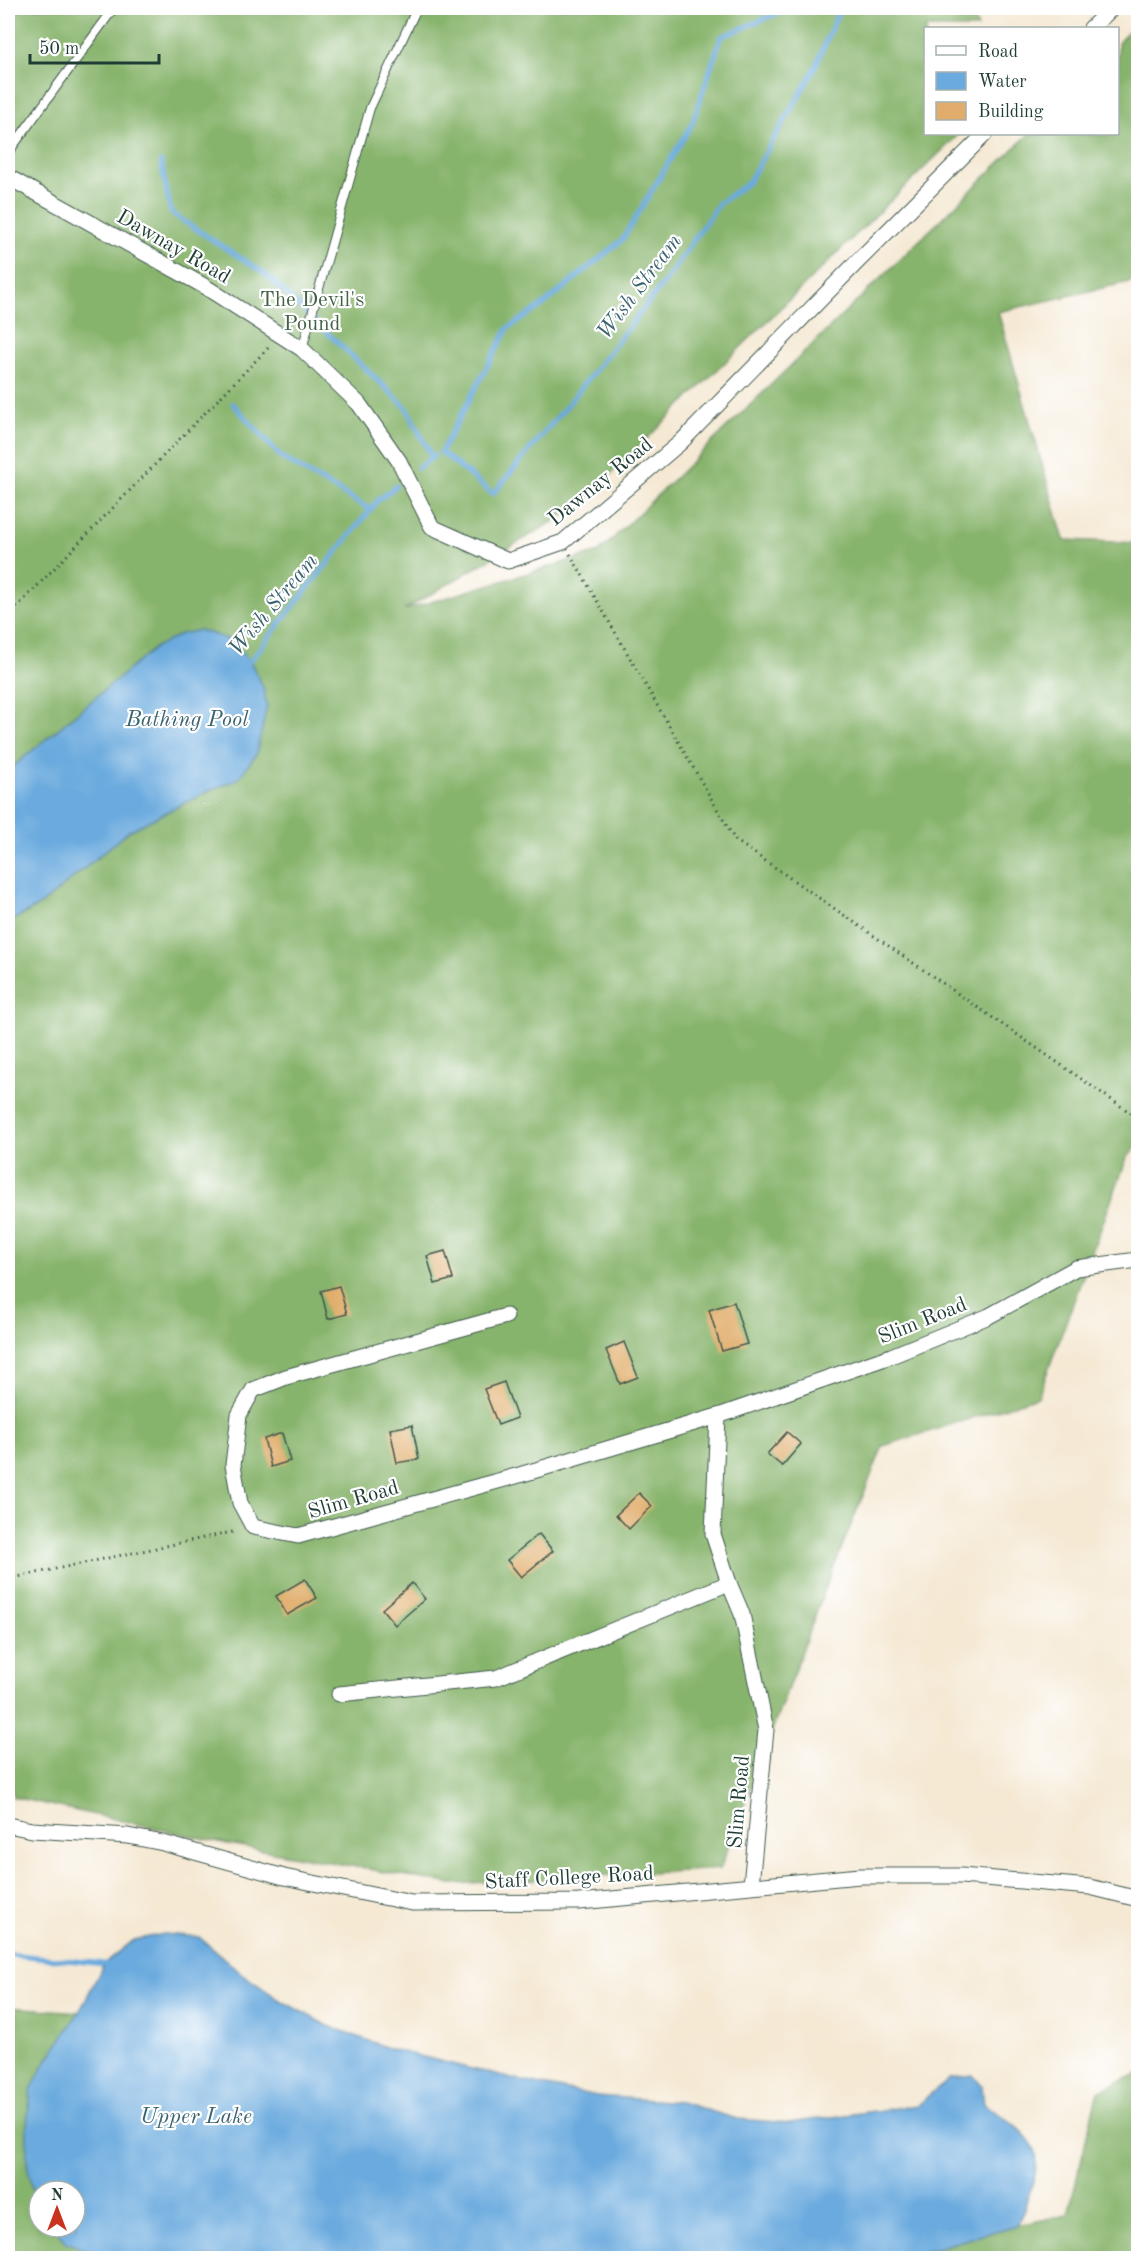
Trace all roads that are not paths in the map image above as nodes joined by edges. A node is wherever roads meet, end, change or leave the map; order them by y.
1 (114, 8) edge
2 (417, 8) edge
3 (1112, 8) edge
4 (1091, 27) edge
5 (984, 135) edge
6 (8, 153) edge
7 (8, 177) edge
8 (302, 349) junction
9 (1138, 1260) edge
10 (506, 1316) dead end
11 (718, 1416) junction
12 (729, 1583) junction
13 (339, 1694) dead end
14 (8, 1824) edge
15 (751, 1885) junction
16 (1138, 1899) edge

1 - 6 lane
2 - 8 lane
3 - 4 street
5 - 8 street, Dawnay Road
7 - 8 street, Dawnay Road
9 - 11 street, Slim Road
10 - 11 street, Slim Road
11 - 12 street, Slim Road
12 - 13 street
12 - 15 street, Slim Road
14 - 15 street, Staff College Road
15 - 16 street, Staff College Road

